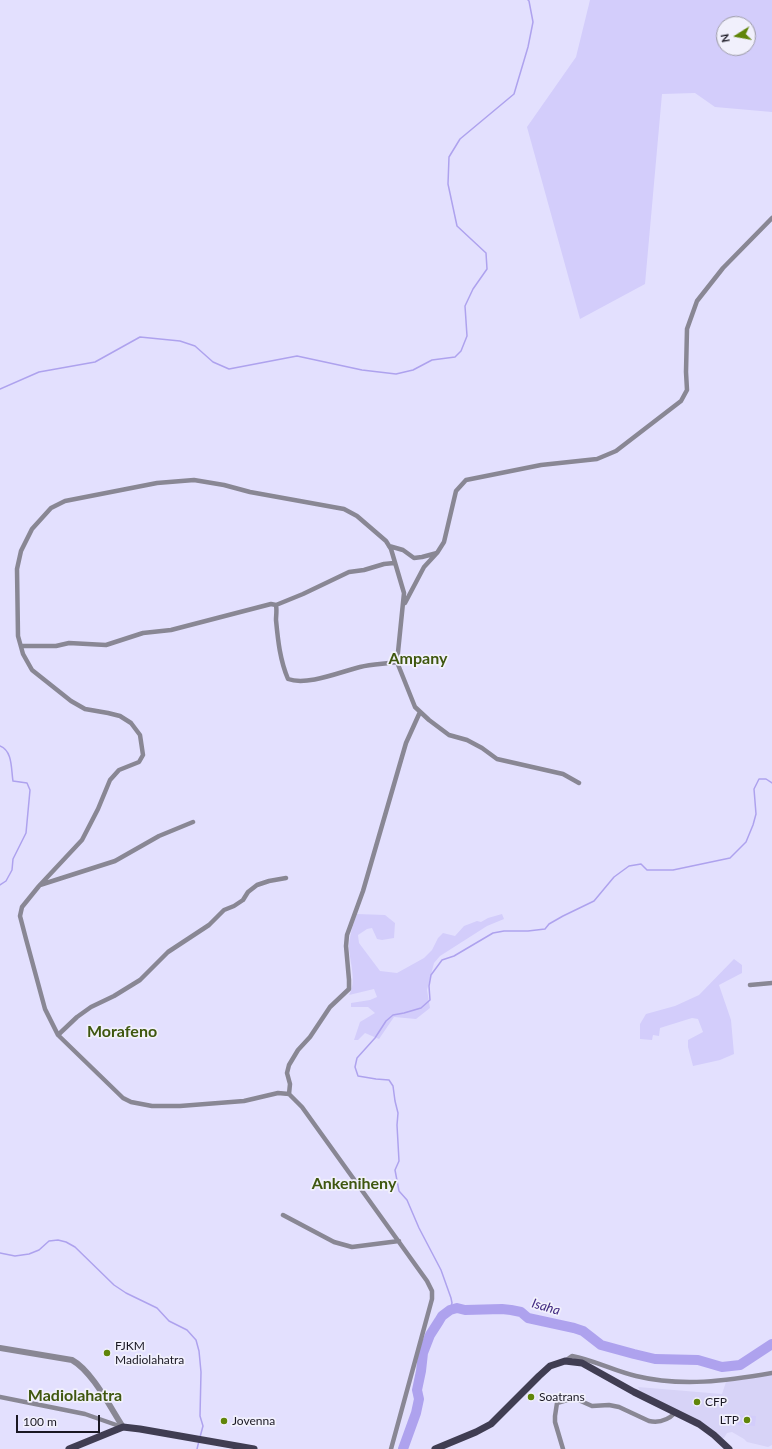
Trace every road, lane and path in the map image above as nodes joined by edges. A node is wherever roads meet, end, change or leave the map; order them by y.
1 (772, 218) edge
2 (389, 546) junction
3 (437, 553) junction
4 (394, 563) junction
5 (276, 605) junction
6 (404, 605) junction
7 (21, 646) junction
8 (397, 662) junction
9 (420, 712) junction
10 (579, 783) dead end
11 (193, 822) dead end
12 (286, 878) dead end
13 (39, 886) junction
14 (772, 983) edge
15 (750, 984) dead end
16 (58, 1035) junction
17 (289, 1094) junction
18 (283, 1215) dead end
19 (399, 1241) junction
20 (0, 1348) edge
21 (565, 1361) junction
22 (772, 1373) edge
23 (0, 1397) edge
24 (675, 1413) junction
25 (123, 1427) junction
26 (69, 1449) edge
27 (254, 1449) edge
28 (391, 1449) edge
29 (435, 1449) edge
30 (563, 1449) edge
31 (729, 1449) edge

1 - 3 street
2 - 3 street
2 - 4 street
2 - 7 street
3 - 6 street
4 - 5 street
4 - 6 street
5 - 7 street
5 - 8 street
6 - 8 street
7 - 13 street
8 - 9 street
9 - 10 street
9 - 17 street
11 - 13 street
12 - 16 street
13 - 16 street
14 - 15 street
16 - 17 street
17 - 19 street
18 - 19 street
19 - 28 street
20 - 25 street
21 - 22 street
21 - 24 main road
21 - 29 main road
23 - 25 street
24 - 30 street
24 - 31 main road
25 - 26 main road
25 - 27 main road

